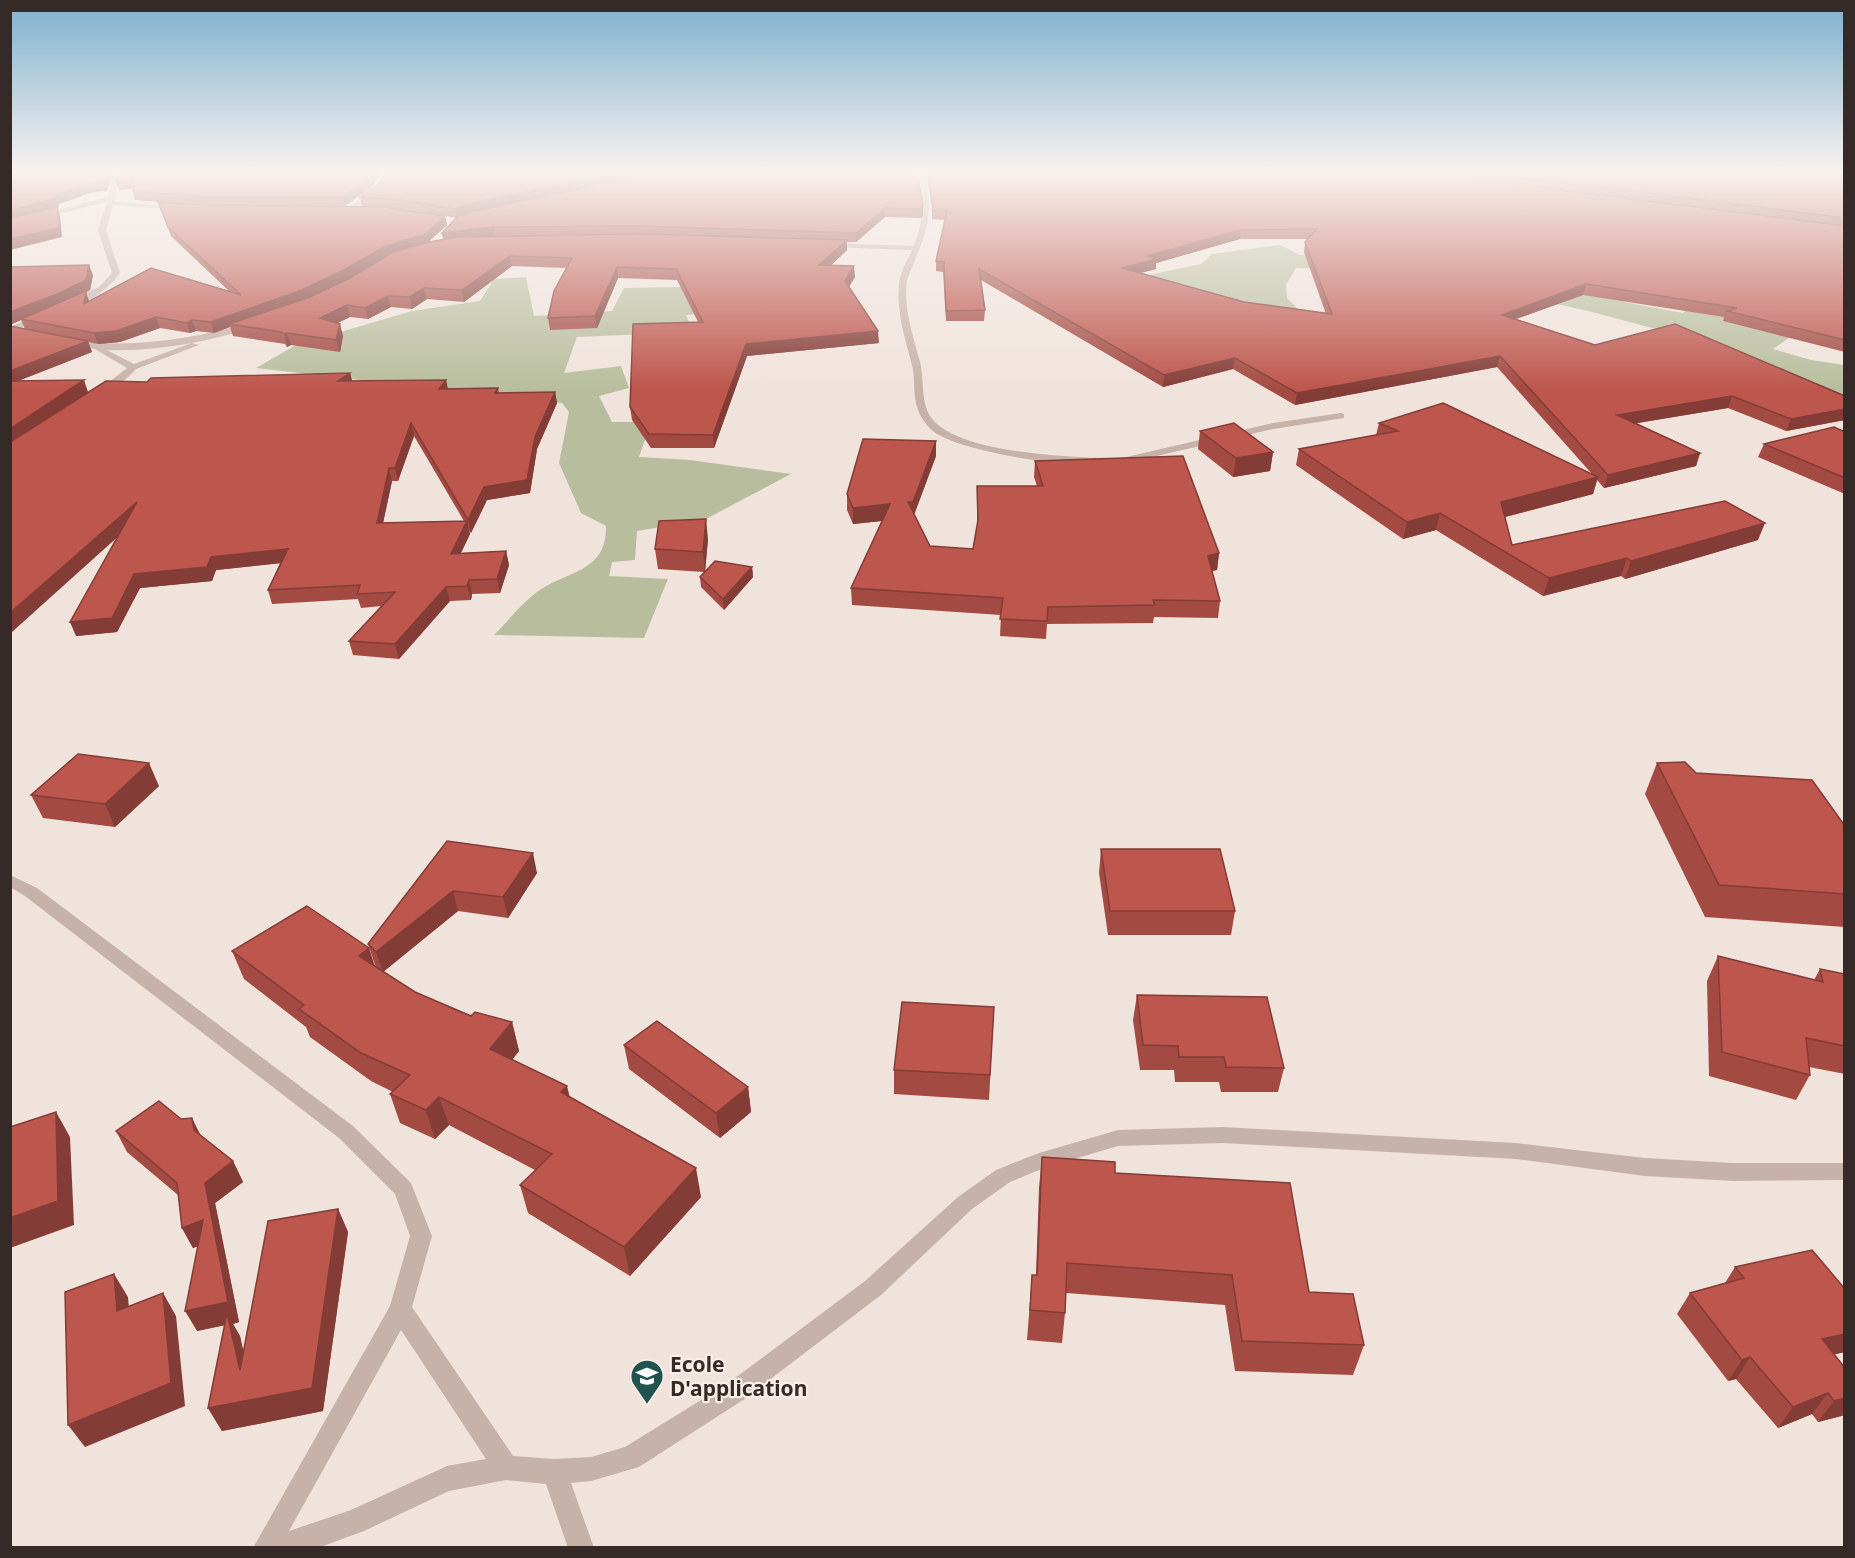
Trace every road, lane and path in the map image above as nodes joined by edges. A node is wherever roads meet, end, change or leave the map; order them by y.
1 (106, 244) edge
2 (918, 244) edge
3 (824, 245) edge
4 (916, 248) junction
5 (63, 307) edge
6 (54, 311) edge
7 (257, 324) edge
8 (10, 331) edge
9 (21, 333) edge
10 (216, 337) junction
11 (65, 342) edge
12 (98, 349) junction
13 (133, 367) junction
14 (93, 397) edge
15 (1341, 416) dead end
16 (10, 880) edge
17 (1845, 1173) edge
18 (400, 1310) junction
19 (506, 1468) junction
20 (554, 1472) junction
21 (266, 1548) edge
22 (279, 1548) edge
23 (581, 1548) edge

1 - 5 street
2 - 4 street
3 - 4 street
4 - 15 street
6 - 8 street
7 - 10 street
8 - 9 street
10 - 12 street
10 - 13 street
11 - 12 street
12 - 13 street
13 - 14 street
16 - 18 street
17 - 20 street
18 - 19 street
18 - 21 street
19 - 20 street
19 - 22 street
20 - 23 street

